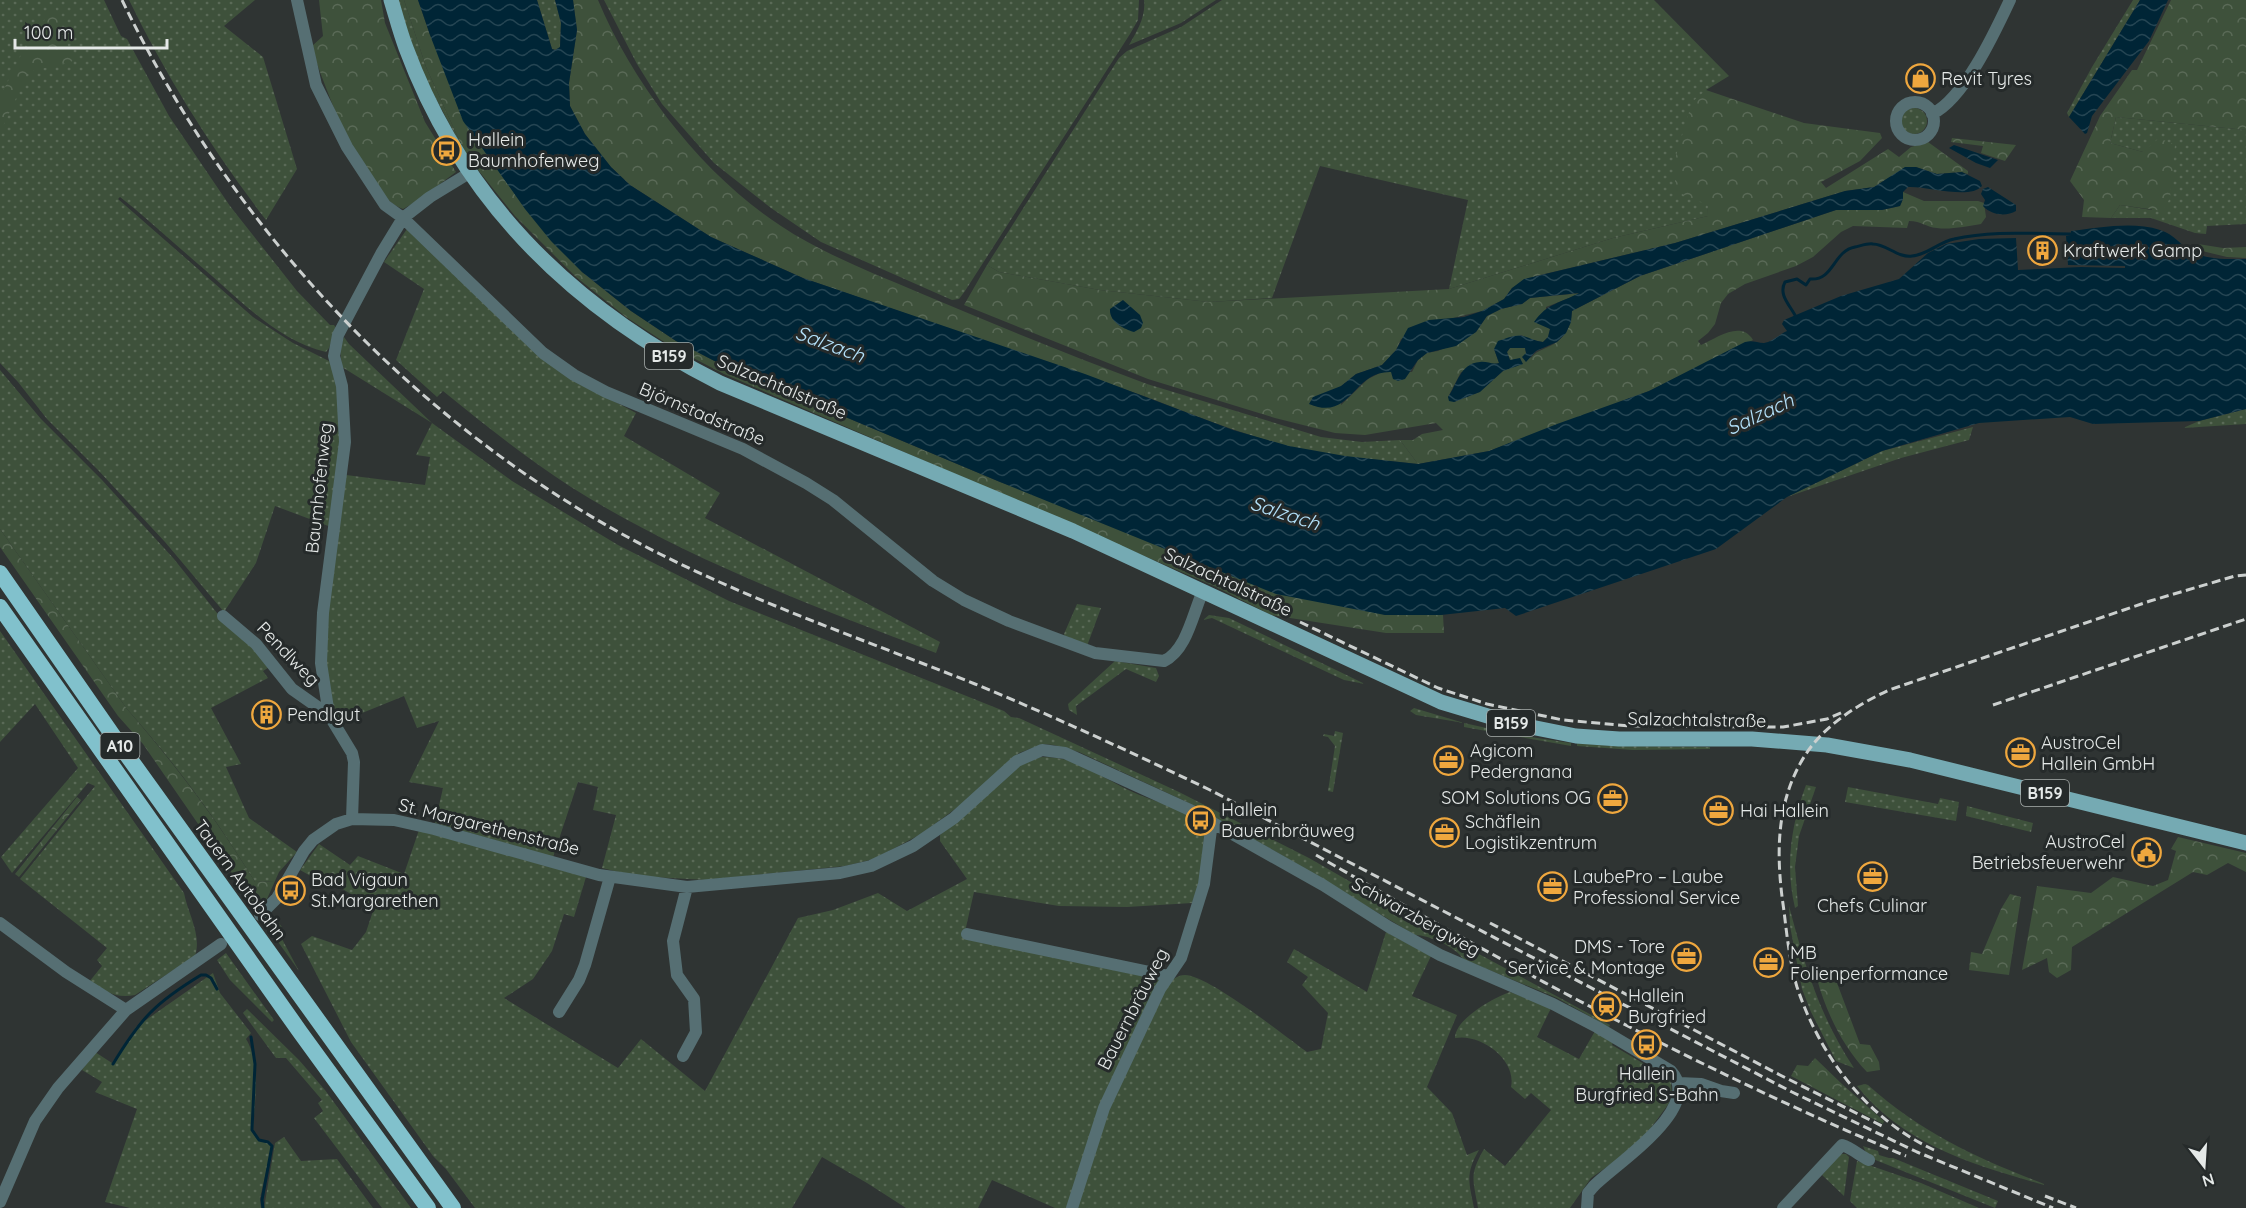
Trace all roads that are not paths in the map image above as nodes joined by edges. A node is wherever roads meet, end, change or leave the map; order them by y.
1 (297, 0) edge
2 (391, 0) edge
3 (2010, 0) edge
4 (1932, 114) dead end
5 (471, 172) junction
6 (403, 218) junction
7 (0, 573) edge
8 (1203, 591) junction
9 (0, 607) edge
10 (223, 616) dead end
11 (329, 715) junction
12 (352, 819) junction
13 (1212, 822) junction
14 (2246, 843) edge
15 (610, 877) junction
16 (687, 887) junction
17 (260, 915) dead end
18 (0, 923) edge
19 (967, 934) dead end
20 (228, 938) junction
21 (1169, 976) junction
22 (126, 1010) junction
23 (559, 1012) dead end
24 (683, 1056) dead end
25 (1679, 1083) junction
26 (1734, 1092) dead end
27 (1869, 1160) dead end
28 (0, 1202) edge
29 (428, 1208) edge
30 (453, 1208) edge
31 (1072, 1208) edge
32 (1587, 1208) edge
33 (1784, 1208) edge

1 - 6 street, Björnstadstraße
2 - 5 main road, Salzachtalstraße / B159
3 - 4 street
5 - 6 street, Baumhofenweg
5 - 8 main road, Salzachtalstraße / B159
6 - 8 street, Björnstadstraße
6 - 11 street, Baumhofenweg
7 - 30 highway, Tauern Autobahn / A10
8 - 14 main road, Salzachtalstraße / B159
9 - 20 highway, A10
10 - 11 street, Pendlweg
11 - 12 street, Baumhofenweg
12 - 15 street, St. Margarethenstraße
12 - 17 street, St. Margarethenstraße
13 - 16 street, St. Margarethenstraße
13 - 21 street, Bauernbräuweg
13 - 25 street, Schwarzbergweg
15 - 16 street, St. Margarethenstraße
15 - 23 street
16 - 24 street
18 - 22 street
19 - 21 street
20 - 22 street
20 - 29 highway, A10
21 - 31 street, Bauernbräuweg
22 - 28 street
25 - 26 street
25 - 32 street
27 - 33 street

